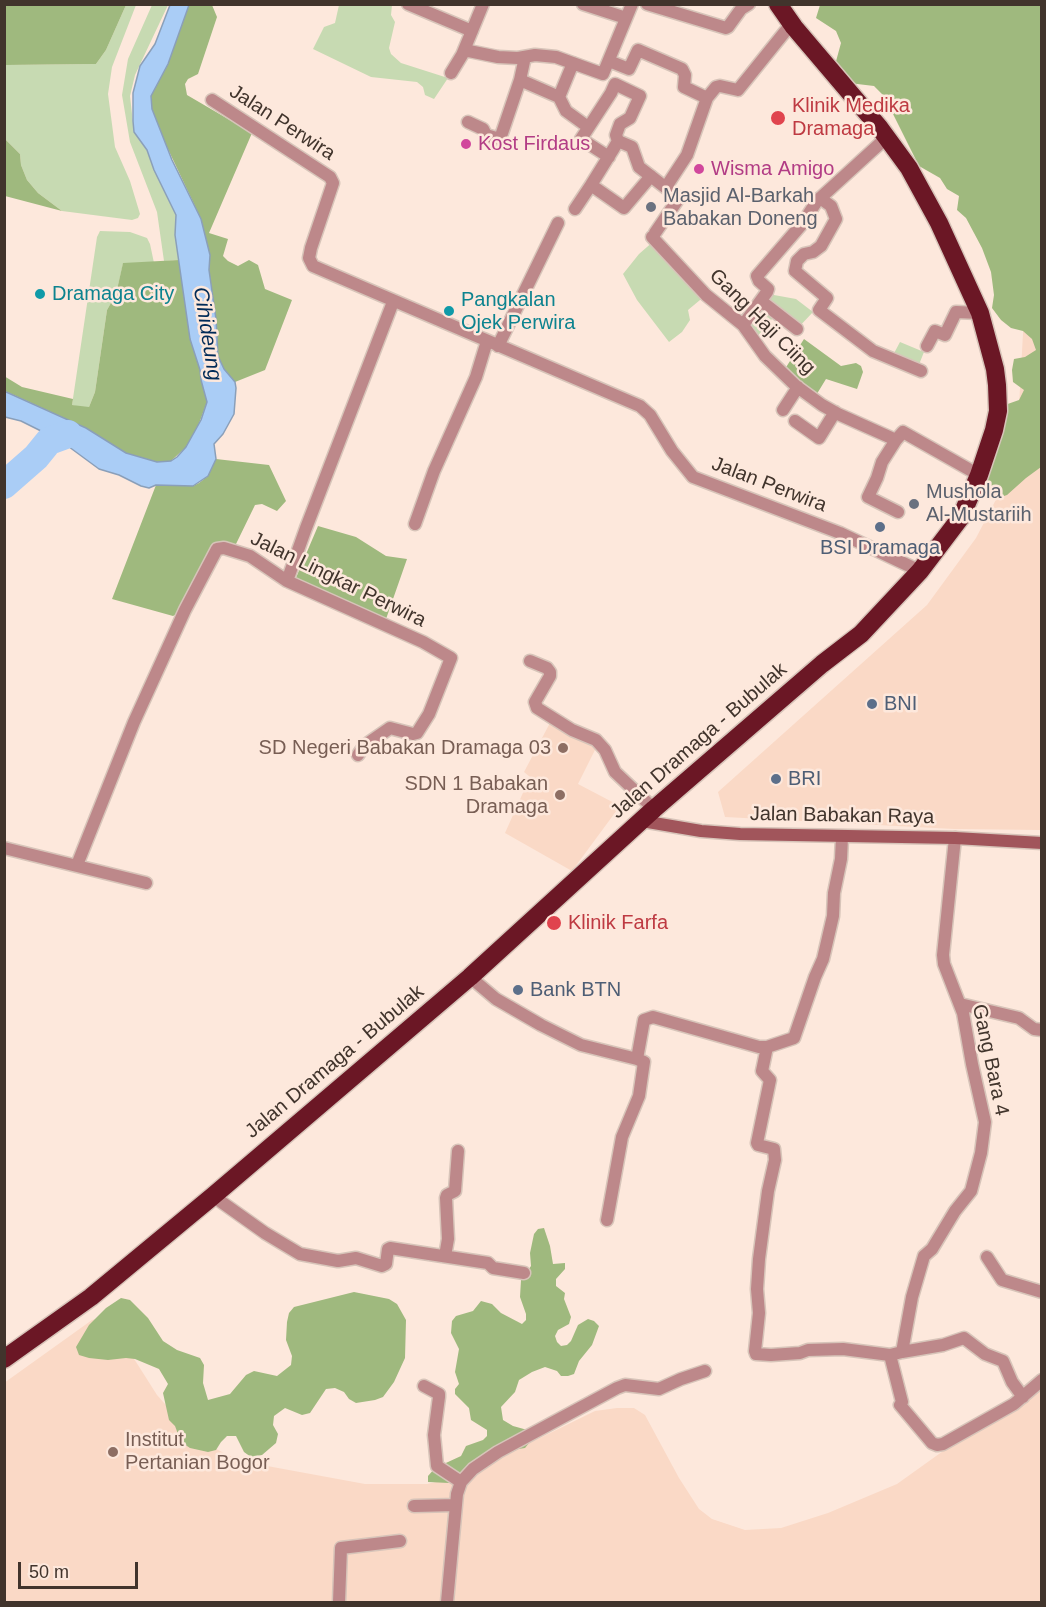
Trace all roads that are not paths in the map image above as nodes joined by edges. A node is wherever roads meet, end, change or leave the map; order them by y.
1 (408, 4) edge
2 (483, 4) edge
3 (583, 4) edge
4 (632, 4) edge
5 (647, 4) edge
6 (749, 4) edge
7 (778, 4) edge
8 (626, 18) junction
9 (792, 23) junction
10 (472, 31) junction
11 (464, 50) junction
12 (525, 57) junction
13 (609, 61) junction
14 (573, 63) junction
15 (451, 73) dead end
16 (520, 80) junction
17 (559, 97) junction
18 (707, 98) junction
19 (212, 100) dead end
20 (468, 122) dead end
21 (588, 128) junction
22 (886, 138) junction
23 (618, 141) junction
24 (609, 157) junction
25 (651, 176) junction
26 (591, 185) junction
27 (666, 187) junction
28 (820, 198) junction
29 (575, 208) dead end
30 (558, 223) dead end
31 (761, 301) junction
32 (393, 302) junction
33 (980, 313) junction
34 (743, 325) junction
35 (797, 329) dead end
36 (493, 344) junction
37 (927, 346) dead end
38 (921, 371) dead end
39 (798, 387) junction
40 (783, 411) dead end
41 (835, 412) junction
42 (795, 421) dead end
43 (896, 440) junction
44 (979, 475) junction
45 (898, 512) dead end
46 (414, 524) dead end
47 (920, 571) junction
48 (287, 581) junction
49 (530, 661) dead end
50 (358, 755) dead end
51 (648, 815) junction
52 (842, 837) junction
53 (955, 838) junction
54 (1041, 843) edge
55 (4, 848) edge
56 (77, 865) junction
57 (147, 883) dead end
58 (470, 977) junction
59 (960, 1004) junction
60 (1041, 1030) edge
61 (767, 1047) junction
62 (637, 1059) junction
63 (458, 1151) dead end
64 (213, 1196) junction
65 (607, 1220) dead end
66 (445, 1256) junction
67 (987, 1257) dead end
68 (524, 1273) dead end
69 (1041, 1292) edge
70 (896, 1353) junction
71 (4, 1359) edge
72 (705, 1371) dead end
73 (1041, 1380) edge
74 (424, 1386) dead end
75 (1023, 1397) junction
76 (461, 1482) junction
77 (456, 1505) junction
78 (414, 1506) dead end
79 (400, 1541) dead end
80 (339, 1602) edge
81 (447, 1602) edge

1 - 10 street
2 - 10 street
3 - 8 street
4 - 8 street
5 - 6 street
7 - 9 highway, Jalan Dramaga - Bubulak
8 - 13 street
9 - 18 street
9 - 22 highway, Jalan Dramaga - Bubulak
10 - 11 street
11 - 12 street
11 - 15 street
12 - 14 street
12 - 16 street
13 - 14 street
13 - 18 street
14 - 17 street
16 - 17 street
16 - 20 street
17 - 21 street
18 - 27 street
19 - 32 street, Jalan Perwira
21 - 23 street
21 - 24 street
22 - 28 street
22 - 33 highway, Jalan Dramaga - Bubulak
23 - 24 street
23 - 25 street
24 - 26 street
25 - 26 street
25 - 27 street
26 - 29 street
27 - 34 street, Gang Haji Ciing
28 - 31 street
28 - 38 street
30 - 36 street
31 - 34 street
31 - 35 street
32 - 36 street, Jalan Perwira
32 - 48 street
33 - 37 street
33 - 44 highway, Jalan Dramaga - Bubulak
34 - 39 street, Gang Haji Ciing
36 - 46 street
36 - 47 street, Jalan Perwira
39 - 40 street
39 - 41 street, Gang Haji Ciing
41 - 42 street
41 - 43 street, Gang Haji Ciing
43 - 44 street, Gang Haji Ciing
43 - 45 street
44 - 47 highway, Jalan Dramaga - Bubulak
47 - 51 highway, Jalan Dramaga - Bubulak
48 - 50 street, Jalan Lingkar Perwira
48 - 56 street, Jalan Lingkar Perwira
49 - 51 street
51 - 52 street, Jalan Babakan Raya
51 - 58 highway, Jalan Dramaga - Bubulak
52 - 53 street, Jalan Babakan Raya
52 - 61 street
53 - 54 street, Jalan Babakan Raya
53 - 59 street, Gang Bara 4
55 - 56 street
56 - 57 street
58 - 62 street
58 - 64 highway, Jalan Dramaga - Bubulak
59 - 60 street
59 - 70 street, Gang Bara 4
61 - 62 street
61 - 70 street
62 - 65 street
63 - 66 street
64 - 66 street
64 - 71 highway, Jalan Dramaga - Bubulak
66 - 68 street
67 - 69 street
70 - 75 street
70 - 75 street, Gang Bara 4
72 - 76 street
73 - 75 street, Gang Bara 4
74 - 76 street
76 - 77 street
77 - 78 street
77 - 81 street
79 - 80 street

